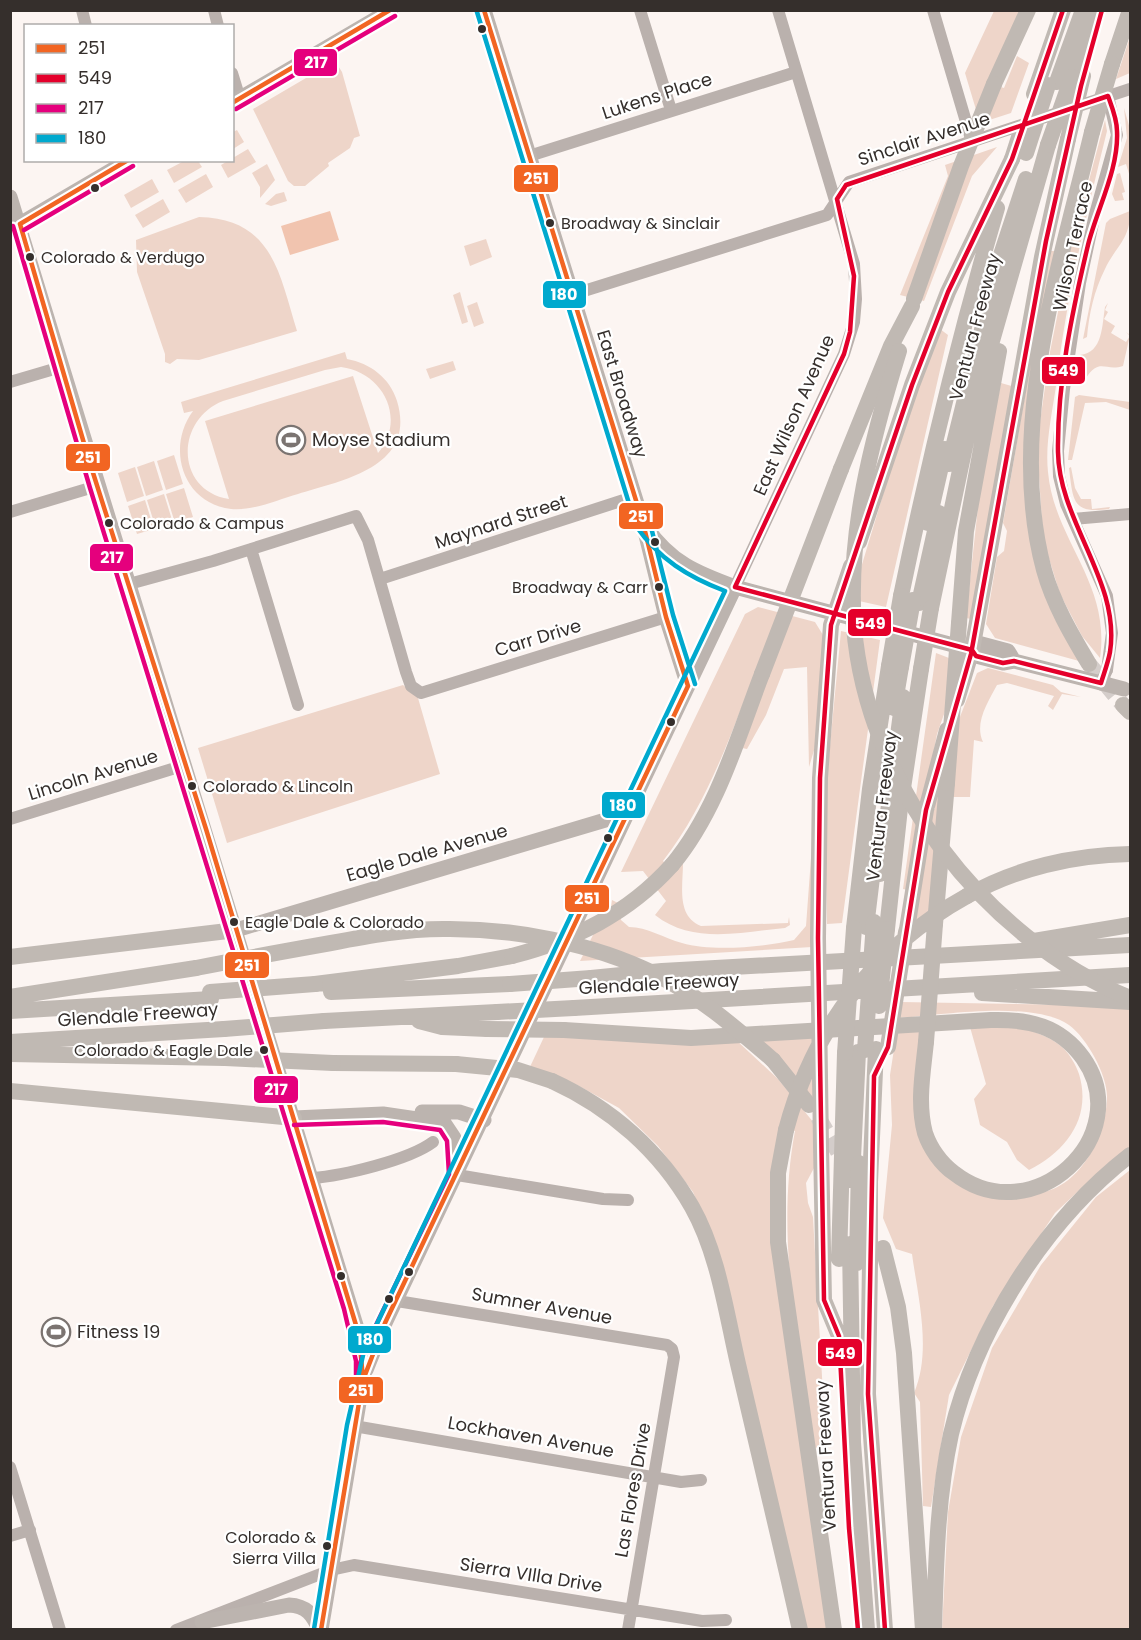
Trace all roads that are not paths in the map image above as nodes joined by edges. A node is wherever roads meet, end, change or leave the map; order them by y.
1 (391, 10) edge
2 (484, 10) edge
3 (640, 10) edge
4 (778, 10) edge
5 (933, 10) edge
6 (1028, 10) edge
7 (1064, 10) edge
8 (1075, 10) edge
9 (1083, 10) edge
10 (1097, 10) edge
11 (1102, 10) edge
12 (1130, 10) edge
13 (370, 16) edge
14 (796, 72) junction
15 (1059, 82) junction
16 (1131, 89) edge
17 (1108, 96) junction
18 (236, 101) edge
19 (671, 110) junction
20 (972, 143) junction
21 (1030, 152) junction
22 (530, 156) junction
23 (126, 162) edge
24 (10, 197) edge
25 (837, 200) junction
26 (1025, 220) junction
27 (15, 227) edge
28 (572, 295) junction
29 (895, 348) junction
30 (61, 367) junction
31 (10, 382) edge
32 (97, 486) junction
33 (633, 497) junction
34 (10, 512) edge
35 (1131, 514) edge
36 (1073, 519) junction
37 (643, 523) junction
38 (251, 549) junction
39 (380, 579) junction
40 (129, 584) junction
41 (735, 587) junction
42 (916, 602) junction
43 (835, 612) junction
44 (666, 617) junction
45 (972, 650) junction
46 (905, 668) junction
47 (1087, 671) junction
48 (1104, 676) junction
49 (688, 686) junction
50 (1127, 699) edge
51 (298, 705) dead end
52 (185, 765) junction
53 (629, 813) junction
54 (10, 819) edge
55 (1131, 854) edge
56 (1131, 925) edge
57 (871, 927) junction
58 (236, 930) junction
59 (1131, 945) edge
60 (10, 957) edge
61 (911, 959) junction
62 (1131, 975) edge
63 (316, 988) junction
64 (912, 988) junction
65 (10, 997) edge
66 (1131, 1000) edge
67 (10, 1011) edge
68 (406, 1017) junction
69 (10, 1042) edge
70 (866, 1050) junction
71 (10, 1054) edge
72 (10, 1091) edge
73 (809, 1104) tunnel mouth
74 (384, 1114) junction
75 (294, 1118) junction
76 (484, 1120) junction
77 (433, 1142) dead end
78 (1131, 1155) edge
79 (457, 1174) junction
80 (312, 1178) junction
81 (628, 1200) dead end
82 (883, 1248) dead end
83 (863, 1263) junction
84 (397, 1301) junction
85 (839, 1336) junction
86 (674, 1357) joint
87 (363, 1379) junction
88 (354, 1426) junction
89 (10, 1467) edge
90 (654, 1476) junction
91 (701, 1480) dead end
92 (30, 1530) junction
93 (10, 1536) edge
94 (331, 1570) junction
95 (632, 1609) junction
96 (726, 1620) dead end
97 (202, 1622) junction
98 (60, 1629) edge
99 (176, 1629) edge
100 (320, 1629) edge
101 (628, 1629) edge
102 (800, 1629) edge
103 (834, 1629) edge
104 (858, 1629) edge
105 (867, 1629) edge
106 (874, 1629) edge
107 (885, 1629) edge
108 (923, 1629) edge
109 (934, 1629) edge

1 - 13 main road
2 - 22 main road, East Broadway
3 - 19 street
4 - 14 street, East Wilson Avenue
5 - 20 street
6 - 29 highway, bridge
7 - 15 highway, Ventura Freeway
8 - 15 highway
9 - 15 highway
10 - 15 highway, Ventura Freeway
11 - 15 highway
12 - 47 highway, bridge
13 - 18 main road
14 - 19 street, Lukens Place
14 - 25 street, East Wilson Avenue
15 - 21 highway, Ventura Freeway, bridge
15 - 21 highway, Ventura Freeway, bridge
15 - 45 highway, bridge
16 - 17 street, Sinclair Avenue
17 - 20 street, Sinclair Avenue
17 - 36 street, Wilson Terrace
19 - 22 street, Lukens Place
20 - 25 street, Sinclair Avenue
21 - 26 highway, Ventura Freeway
21 - 42 highway
21 - 42 highway, Ventura Freeway
21 - 43 highway
22 - 28 main road, East Broadway
23 - 27 main road
24 - 27 main road
25 - 28 street, Sinclair Avenue
25 - 41 street, East Wilson Avenue
26 - 42 highway, Ventura Freeway
26 - 68 highway, bridge
27 - 30 main road
28 - 33 main road, East Broadway
29 - 63 highway, bridge
29 - 66 highway, bridge
30 - 31 street
30 - 32 main road
32 - 34 street
32 - 40 main road
33 - 37 main road, East Broadway
33 - 39 street, Maynard Street
35 - 36 street
36 - 48 street, Wilson Terrace
37 - 41 main road
37 - 44 main road, East Broadway
38 - 39 street
38 - 40 street
38 - 51 street
39 - 44 street, Carr Drive
40 - 52 main road
41 - 43 main road
41 - 49 main road
42 - 46 highway, Ventura Freeway, bridge
42 - 46 highway, Ventura Freeway, bridge
43 - 45 main road
43 - 85 highway, bridge
44 - 49 main road, East Broadway
45 - 47 main road
45 - 70 highway, bridge
46 - 57 highway, Ventura Freeway
46 - 57 highway, Ventura Freeway
47 - 48 main road
48 - 50 main road, bridge
49 - 53 main road
52 - 54 street, Lincoln Avenue
52 - 58 main road
53 - 58 main road, Eagle Dale Avenue
53 - 76 main road
55 - 103 highway, bridge
56 - 61 highway
57 - 70 highway, Ventura Freeway, bridge
57 - 70 highway, Ventura Freeway, bridge
58 - 60 highway
58 - 75 main road
59 - 61 highway, Glendale Freeway
61 - 63 highway, Glendale Freeway, bridge
62 - 64 highway, Glendale Freeway
63 - 67 highway, Glendale Freeway, bridge
64 - 66 highway
64 - 68 highway, Glendale Freeway, bridge
65 - 73 highway, bridge
68 - 69 highway, Glendale Freeway, bridge
70 - 83 highway, bridge
70 - 83 highway, bridge
70 - 85 highway, Ventura Freeway
70 - 105 highway
71 - 102 highway, bridge
72 - 75 highway
74 - 75 main road
74 - 76 main road
74 - 79 main road
75 - 80 main road
76 - 79 main road
77 - 80 street
78 - 109 highway
79 - 81 street
79 - 84 main road
80 - 87 main road
82 - 108 highway
83 - 106 highway
83 - 107 highway
84 - 86 street, Sumner Avenue
84 - 87 main road
85 - 104 highway, Ventura Freeway
86 - 90 street, Las Flores Drive
87 - 88 main road
88 - 90 street, Lockhaven Avenue
88 - 94 main road
89 - 92 street
90 - 91 street, Lockhaven Avenue
90 - 95 street, Las Flores Drive
92 - 93 street
92 - 98 street
94 - 95 street, Sierra VIlla Drive
94 - 97 street, Sierra VIlla Drive
94 - 100 main road
95 - 96 street, Sierra VIlla Drive
95 - 101 street, Las Flores Drive
97 - 99 street, Sierra VIlla Drive
97 - 100 main road

